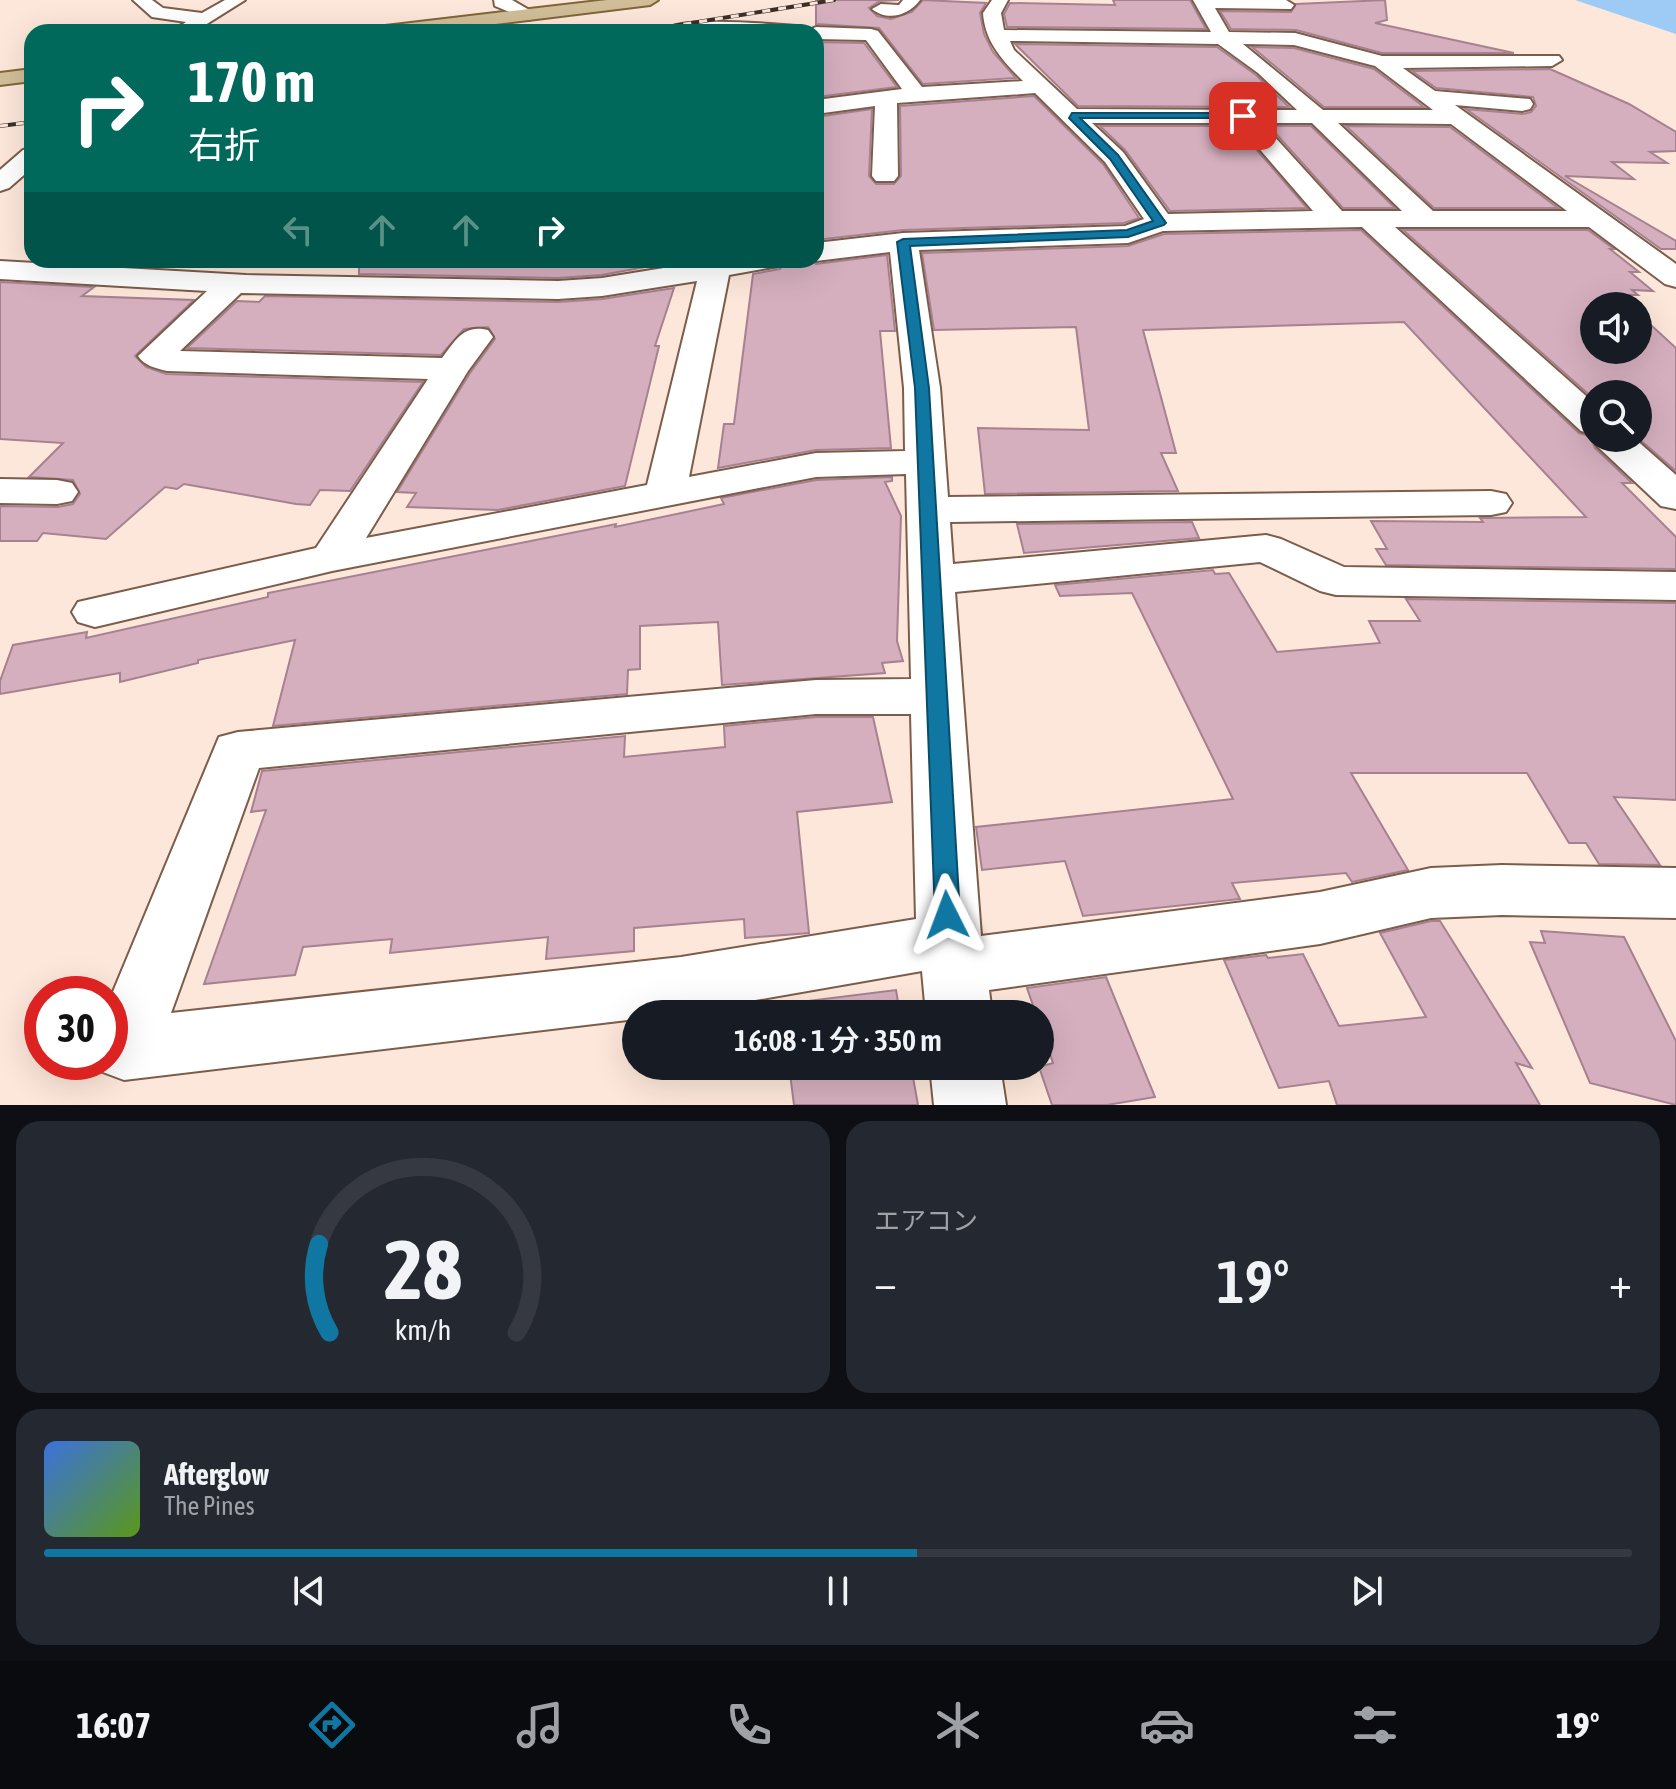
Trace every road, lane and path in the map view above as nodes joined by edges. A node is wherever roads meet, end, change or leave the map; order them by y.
1 (141, 0) edge
2 (237, 0) edge
3 (504, 0) edge
4 (912, 0) edge
5 (994, 1) edge
6 (1305, 1) edge
7 (1202, 2) edge
8 (659, 4) edge
9 (1285, 5) junction
10 (881, 9) dead end
11 (529, 15) junction
12 (205, 19) junction
13 (195, 24) edge
14 (453, 24) edge
15 (702, 24) edge
16 (824, 33) edge
17 (996, 35) junction
18 (1224, 39) junction
19 (1295, 39) junction
20 (883, 49) junction
21 (824, 53) edge
22 (1552, 60) dead end
23 (1388, 65) junction
24 (1265, 69) junction
25 (1294, 69) dead end
26 (1323, 69) dead end
27 (24, 76) edge
28 (0, 79) edge
29 (831, 84) dead end
30 (911, 86) junction
31 (1042, 86) junction
32 (1433, 97) junction
33 (886, 99) junction
34 (1522, 104) dead end
35 (824, 106) edge
36 (1072, 116) junction
37 (1243, 116) junction
38 (1317, 116) junction
39 (1460, 117) junction
40 (24, 162) edge
41 (885, 176) dead end
42 (0, 183) edge
43 (24, 189) edge
44 (0, 191) edge
45 (1334, 219) junction
46 (1598, 219) junction
47 (1370, 220) junction
48 (1427, 220) junction
49 (1160, 223) junction
50 (882, 237) junction
51 (824, 250) edge
52 (156, 268) edge
53 (360, 268) edge
54 (519, 268) edge
55 (721, 268) edge
56 (715, 269) junction
57 (0, 270) edge
58 (1676, 278) edge
59 (234, 283) junction
60 (336, 286) junction
61 (504, 290) junction
62 (476, 337) dead end
63 (452, 369) junction
64 (1580, 410) edge
65 (1626, 452) edge
66 (925, 462) junction
67 (0, 491) edge
68 (57, 492) dead end
69 (665, 494) junction
70 (1676, 497) edge
71 (1491, 503) dead end
72 (928, 510) junction
73 (332, 558) junction
74 (932, 580) junction
75 (1676, 586) edge
76 (95, 612) dead end
77 (937, 696) junction
78 (1676, 893) edge
79 (954, 974) edge
80 (967, 1080) edge
81 (970, 1105) edge

1 - 12 street
2 - 12 street
3 - 11 street
4 - 10 street
5 - 17 street
6 - 9 street
7 - 9 street
7 - 18 street
8 - 11 main road
8 - 15 street
9 - 19 street
11 - 14 main road
12 - 13 street
16 - 20 street
17 - 18 street
17 - 31 street
18 - 19 street
18 - 24 street
19 - 23 street
20 - 21 street
20 - 30 street
22 - 23 street
23 - 26 street
23 - 32 street
24 - 25 street
24 - 38 street
27 - 28 main road
29 - 30 street
30 - 31 street
30 - 33 street
31 - 36 street
32 - 34 street
32 - 39 street
33 - 35 street
33 - 41 street
36 - 37 street
36 - 49 street
37 - 38 street
37 - 45 street
38 - 39 street
38 - 48 street
39 - 46 street
40 - 42 street
43 - 44 street
45 - 47 street
45 - 49 street
46 - 48 street
46 - 58 street
47 - 48 street
47 - 64 street
49 - 50 street
50 - 51 street
50 - 66 street
52 - 57 street
52 - 59 street
53 - 60 street
54 - 61 street
55 - 56 street
56 - 61 street
56 - 69 street
59 - 60 street
59 - 63 street
60 - 61 street
62 - 63 street
63 - 73 street
65 - 70 street
66 - 69 street
66 - 72 street
67 - 68 street
69 - 73 street
71 - 72 street
72 - 74 street
73 - 76 street
74 - 75 street
74 - 77 street
77 - 79 street
77 - 79 street
78 - 79 street
80 - 81 street

